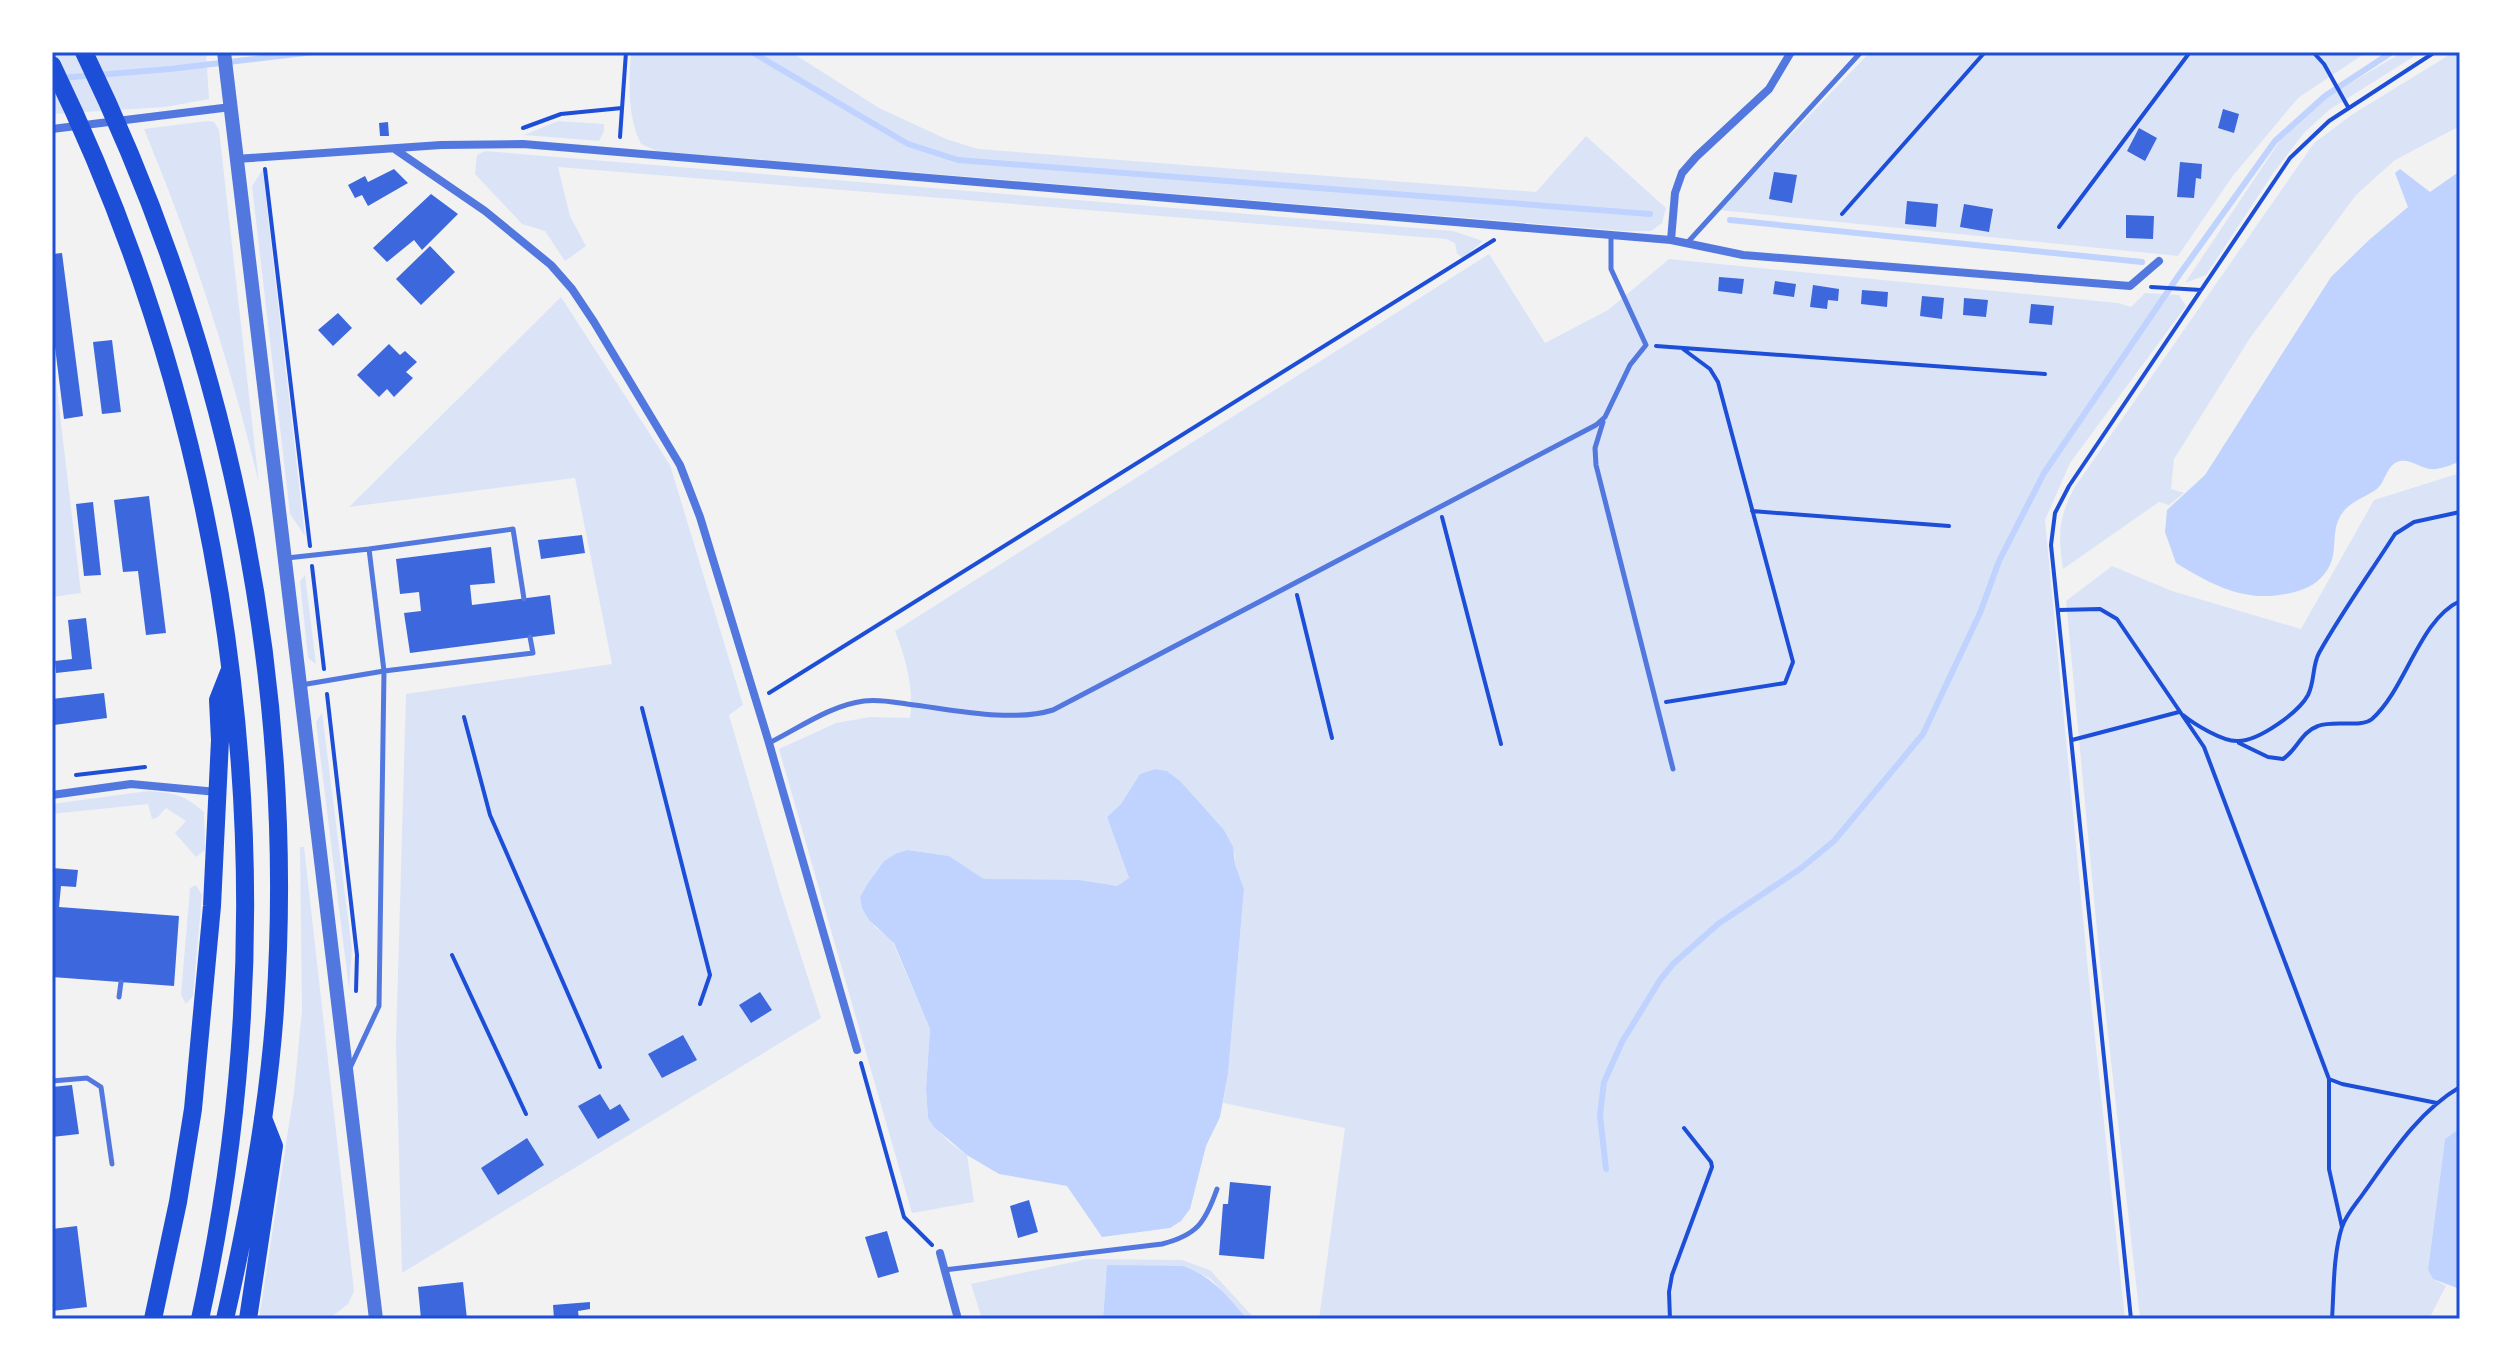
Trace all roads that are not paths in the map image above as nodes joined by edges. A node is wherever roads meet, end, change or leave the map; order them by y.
1 (84, 52) edge
2 (224, 52) edge
3 (1791, 52) edge
4 (1861, 52) edge
5 (52, 65) edge
6 (231, 107) junction
7 (52, 129) edge
8 (396, 149) junction
9 (236, 159) junction
10 (1611, 236) junction
11 (1671, 240) junction
12 (1688, 242) junction
13 (2159, 261) dead end
14 (1605, 417) junction
15 (369, 549) junction
16 (286, 558) junction
17 (524, 599) dead end
18 (530, 637) dead end
19 (231, 665) junction
20 (384, 671) junction
21 (301, 685) junction
22 (769, 743) junction
23 (1673, 769) dead end
24 (217, 792) junction
25 (52, 795) edge
26 (121, 982) dead end
27 (119, 997) dead end
28 (857, 1050) road end
29 (348, 1072) junction
30 (52, 1081) edge
31 (261, 1115) junction
32 (112, 1164) dead end
33 (1217, 1189) dead end
34 (940, 1253) road end
35 (944, 1270) junction
36 (153, 1319) edge
37 (200, 1319) edge
38 (225, 1319) edge
39 (248, 1319) edge
40 (376, 1319) edge
41 (958, 1319) edge

1 - 31 highway
2 - 6 street
3 - 11 street
4 - 12 lane
5 - 19 highway
6 - 7 street
6 - 9 street
8 - 9 street
8 - 10 street
8 - 22 street
9 - 16 street
10 - 11 street
10 - 14 lane
11 - 12 street
12 - 13 street
14 - 22 lane
14 - 23 lane
15 - 16 lane
15 - 17 lane
15 - 20 lane
16 - 21 street
18 - 20 lane
19 - 24 highway
19 - 37 highway
20 - 21 lane
20 - 29 lane
21 - 29 street
22 - 28 street
24 - 25 street
24 - 36 highway
26 - 27 lane
29 - 40 street
30 - 32 lane
31 - 38 highway
31 - 39 highway
33 - 35 lane
34 - 35 street
35 - 41 street

